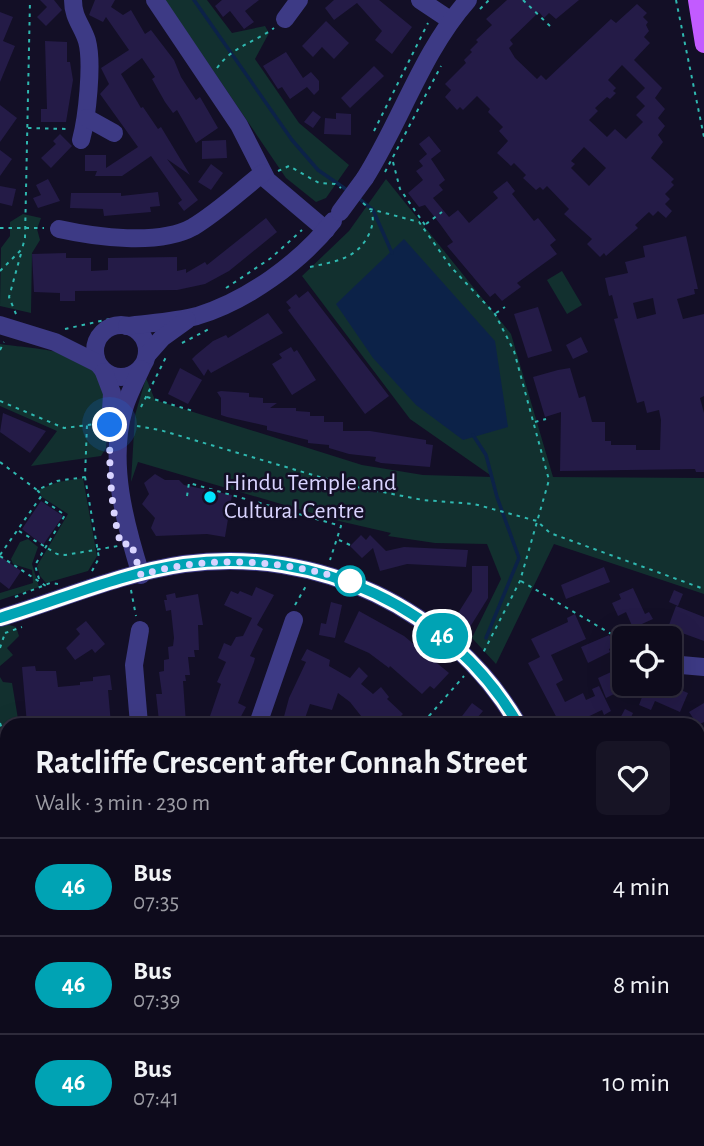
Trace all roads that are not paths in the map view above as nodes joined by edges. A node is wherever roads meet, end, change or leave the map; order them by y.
1 (73, 0) edge
2 (155, 0) edge
3 (299, 0) edge
4 (420, 0) edge
5 (468, 0) edge
6 (696, 4) edge
7 (285, 19) road end
8 (450, 20) junction
9 (704, 44) edge
10 (114, 133) dead end
11 (269, 175) junction
12 (320, 225) junction
13 (59, 229) road end
14 (193, 317) junction
15 (124, 321) junction
16 (7, 323) edge
17 (102, 333) junction
18 (59, 336) junction
19 (144, 362) junction
20 (100, 367) junction
21 (134, 580) junction
22 (293, 620) road end
23 (3, 625) edge
24 (140, 630) road end
25 (682, 665) edge
26 (704, 667) edge
27 (138, 718) edge
28 (260, 718) edge
29 (514, 718) edge

1 - 10 street
2 - 11 street
3 - 7 street
4 - 8 street
5 - 8 street
6 - 9 main road
8 - 12 street, bridge
11 - 12 street
11 - 13 street
12 - 14 street
14 - 15 street
14 - 19 street
15 - 17 street
15 - 19 street
16 - 18 street
17 - 18 street
17 - 20 street
18 - 20 street
19 - 20 street
19 - 21 street
20 - 21 street
21 - 23 street
21 - 29 street
22 - 28 street
24 - 27 street
25 - 26 street

